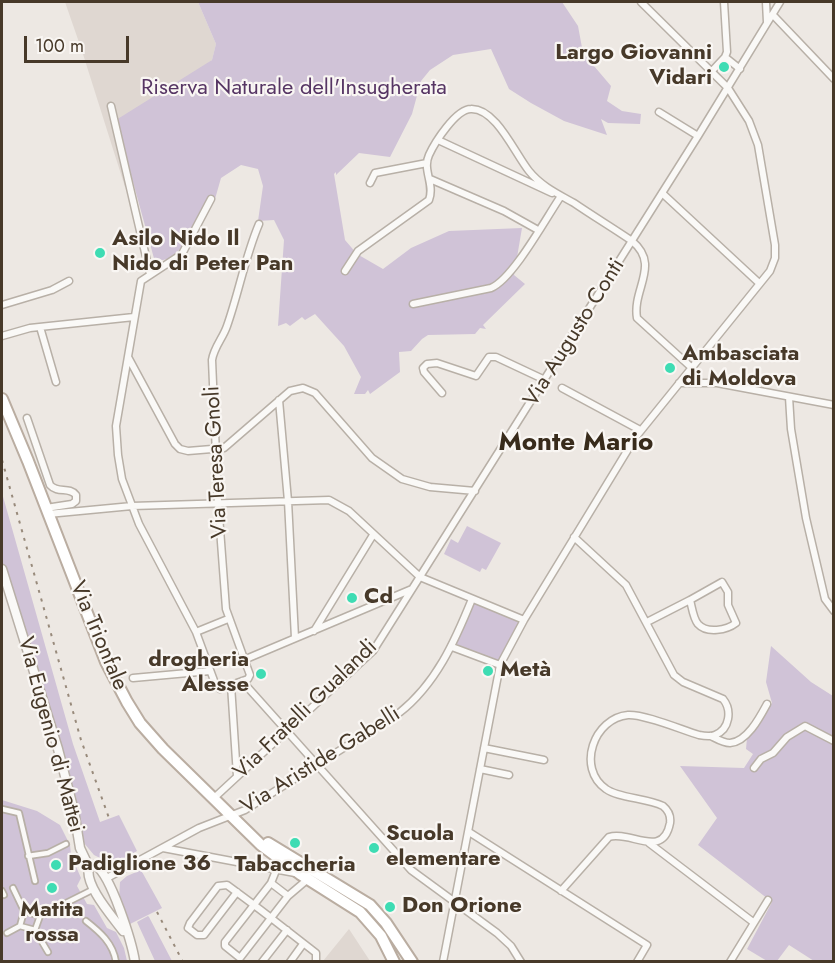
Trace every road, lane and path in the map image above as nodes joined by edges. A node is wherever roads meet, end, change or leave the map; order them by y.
1 (641, 2) edge
2 (724, 2) edge
3 (766, 2) edge
4 (780, 2) edge
5 (772, 15) junction
6 (767, 23) junction
7 (724, 57) junction
8 (740, 69) junction
9 (711, 72) junction
10 (834, 79) edge
11 (728, 88) junction
12 (111, 106) dead end
13 (659, 112) dead end
14 (698, 136) junction
15 (438, 140) junction
16 (427, 163) junction
17 (430, 179) junction
18 (370, 183) dead end
19 (662, 193) junction
20 (561, 196) junction
21 (211, 199) dead end
22 (259, 224) dead end
23 (538, 230) junction
24 (632, 241) junction
25 (345, 271) dead end
26 (150, 274) junction
27 (69, 281) dead end
28 (759, 283) junction
29 (413, 304) dead end
30 (2, 305) edge
31 (134, 317) junction
32 (40, 327) junction
33 (2, 336) edge
34 (127, 356) junction
35 (692, 368) junction
36 (545, 380) junction
37 (56, 382) dead end
38 (680, 383) junction
39 (562, 388) dead end
40 (442, 393) dead end
41 (789, 397) junction
42 (2, 399) edge
43 (279, 400) junction
44 (834, 405) edge
45 (27, 418) dead end
46 (640, 430) junction
47 (217, 450) junction
48 (476, 491) junction
49 (288, 501) junction
50 (218, 502) junction
51 (132, 506) junction
52 (47, 511) junction
53 (373, 535) junction
54 (574, 537) junction
55 (2, 569) edge
56 (420, 577) junction
57 (413, 588) junction
58 (472, 599) junction
59 (690, 600) junction
60 (834, 611) edge
61 (228, 619) junction
62 (524, 620) junction
63 (647, 622) junction
64 (314, 631) junction
65 (196, 632) junction
66 (295, 638) junction
67 (452, 647) junction
68 (246, 659) junction
69 (500, 665) junction
70 (210, 671) junction
71 (133, 678) dead end
72 (242, 681) junction
73 (231, 685) junction
74 (767, 704) dead end
75 (287, 732) junction
76 (710, 736) junction
77 (834, 741) edge
78 (484, 748) junction
79 (544, 760) dead end
80 (318, 765) junction
81 (754, 768) dead end
82 (480, 769) junction
83 (509, 775) dead end
84 (237, 776) junction
85 (214, 798) junction
86 (2, 809) edge
87 (232, 817) junction
88 (469, 832) junction
89 (251, 835) junction
90 (182, 837) junction
91 (649, 843) junction
92 (66, 844) dead end
93 (163, 848) junction
94 (184, 851) junction
95 (28, 856) junction
96 (89, 867) junction
97 (277, 868) junction
98 (304, 877) junction
99 (107, 878) junction
100 (35, 881) dead end
101 (271, 883) junction
102 (13, 888) dead end
103 (94, 889) junction
104 (561, 891) junction
105 (114, 892) junction
106 (237, 892) junction
107 (288, 896) junction
108 (768, 900) dead end
109 (454, 901) junction
110 (103, 904) junction
111 (253, 904) junction
112 (24, 911) junction
113 (40, 916) junction
114 (271, 918) junction
115 (86, 921) dead end
116 (753, 922) junction
117 (20, 926) junction
118 (35, 930) junction
119 (287, 930) junction
120 (7, 933) dead end
121 (128, 938) junction
122 (303, 944) junction
123 (48, 952) dead end
124 (238, 960) edge
125 (116, 962) edge
126 (135, 962) edge
127 (262, 962) edge
128 (290, 962) edge
129 (316, 962) edge
130 (394, 962) edge
131 (412, 962) edge
132 (443, 962) edge
133 (521, 962) edge
134 (637, 962) edge
135 (730, 962) edge

1 - 9 street
2 - 7 street
3 - 6 street
4 - 5 street
5 - 6 street
5 - 10 street
6 - 8 street
7 - 8 street
7 - 9 street
8 - 11 street, Via Augusto Conti
9 - 11 street
11 - 14 street, Via Augusto Conti
11 - 28 street
12 - 26 street
13 - 14 street
14 - 19 street, Via Augusto Conti
15 - 16 street
15 - 20 street
15 - 20 street
16 - 17 street
16 - 18 street
17 - 23 street
17 - 25 street
19 - 24 street, Via Augusto Conti
19 - 28 street
20 - 23 street
20 - 24 street
21 - 26 street
22 - 47 street, Via Teresa Gnoli
23 - 29 street
24 - 35 street
24 - 36 street, Via Augusto Conti
26 - 31 street
27 - 30 street
28 - 35 street
31 - 32 street
31 - 34 street
32 - 33 street
32 - 37 street
34 - 47 street
34 - 51 street
35 - 38 street
36 - 40 street
36 - 48 street, Via Augusto Conti
38 - 41 street
38 - 46 street
39 - 46 street
41 - 44 street
41 - 60 street
42 - 52 main road, Via Trionfale
43 - 47 street
43 - 48 street
43 - 49 street
45 - 52 street
46 - 54 street
47 - 50 street, Via Teresa Gnoli
48 - 56 street, Via Augusto Conti
49 - 50 street
49 - 53 street
49 - 66 street
50 - 51 street
50 - 61 street, Via Teresa Gnoli
51 - 52 street
51 - 65 street
52 - 85 main road, Via Trionfale
53 - 56 street
53 - 64 street
54 - 62 street
54 - 63 street
55 - 96 street, Via Eugenio di Mattei
56 - 57 street, Via Fratelli Gualandi
56 - 58 street
57 - 64 street
57 - 75 street, Via Fratelli Gualandi
58 - 62 street
58 - 67 street, Via Aristide Gabelli
59 - 59 street
59 - 63 street
61 - 65 street
61 - 68 street, Via Teresa Gnoli
62 - 69 street
63 - 76 street
64 - 66 street
65 - 70 street
66 - 68 street
67 - 69 street
67 - 80 street, Via Aristide Gabelli
68 - 72 street
69 - 78 street
70 - 71 street
70 - 73 street
72 - 73 street
72 - 75 street
73 - 84 street
74 - 76 street
75 - 80 street
75 - 84 street, Via Fratelli Gualandi
76 - 91 street
77 - 81 street
78 - 79 street
78 - 82 street
80 - 87 street, Via Aristide Gabelli
80 - 109 street
82 - 83 street
82 - 88 street
84 - 85 street, Via Fratelli Gualandi
85 - 87 main road, Via Trionfale
86 - 95 street
87 - 89 main road, Via Trionfale
87 - 90 street, Via Aristide Gabelli
88 - 104 street
88 - 109 street
89 - 98 main road, Via Trionfale
89 - 131 main road, Via Trionfale
90 - 93 street, Via Aristide Gabelli
90 - 94 street
91 - 104 street
91 - 116 street
92 - 95 street
93 - 94 street
93 - 99 street, Via Aristide Gabelli
94 - 97 street
95 - 100 street
96 - 99 street
96 - 103 street, Via Eugenio di Mattei
97 - 98 street
97 - 101 street
98 - 107 street
98 - 130 main road, Via Trionfale
99 - 105 street
101 - 107 street
101 - 111 street
102 - 112 street
103 - 110 street, Via Eugenio di Mattei
103 - 113 street
104 - 134 street
105 - 110 street
105 - 121 street
106 - 106 street
106 - 111 street
107 - 114 street
108 - 116 street
109 - 132 street
109 - 133 street
110 - 121 street, Via Eugenio di Mattei
111 - 114 street
111 - 124 street
112 - 113 street
112 - 117 street
113 - 118 street
114 - 119 street
114 - 124 street
115 - 125 street
116 - 135 street
117 - 118 street
117 - 120 street
118 - 123 street
119 - 122 street
119 - 127 street
121 - 126 street
122 - 128 street
122 - 129 street

